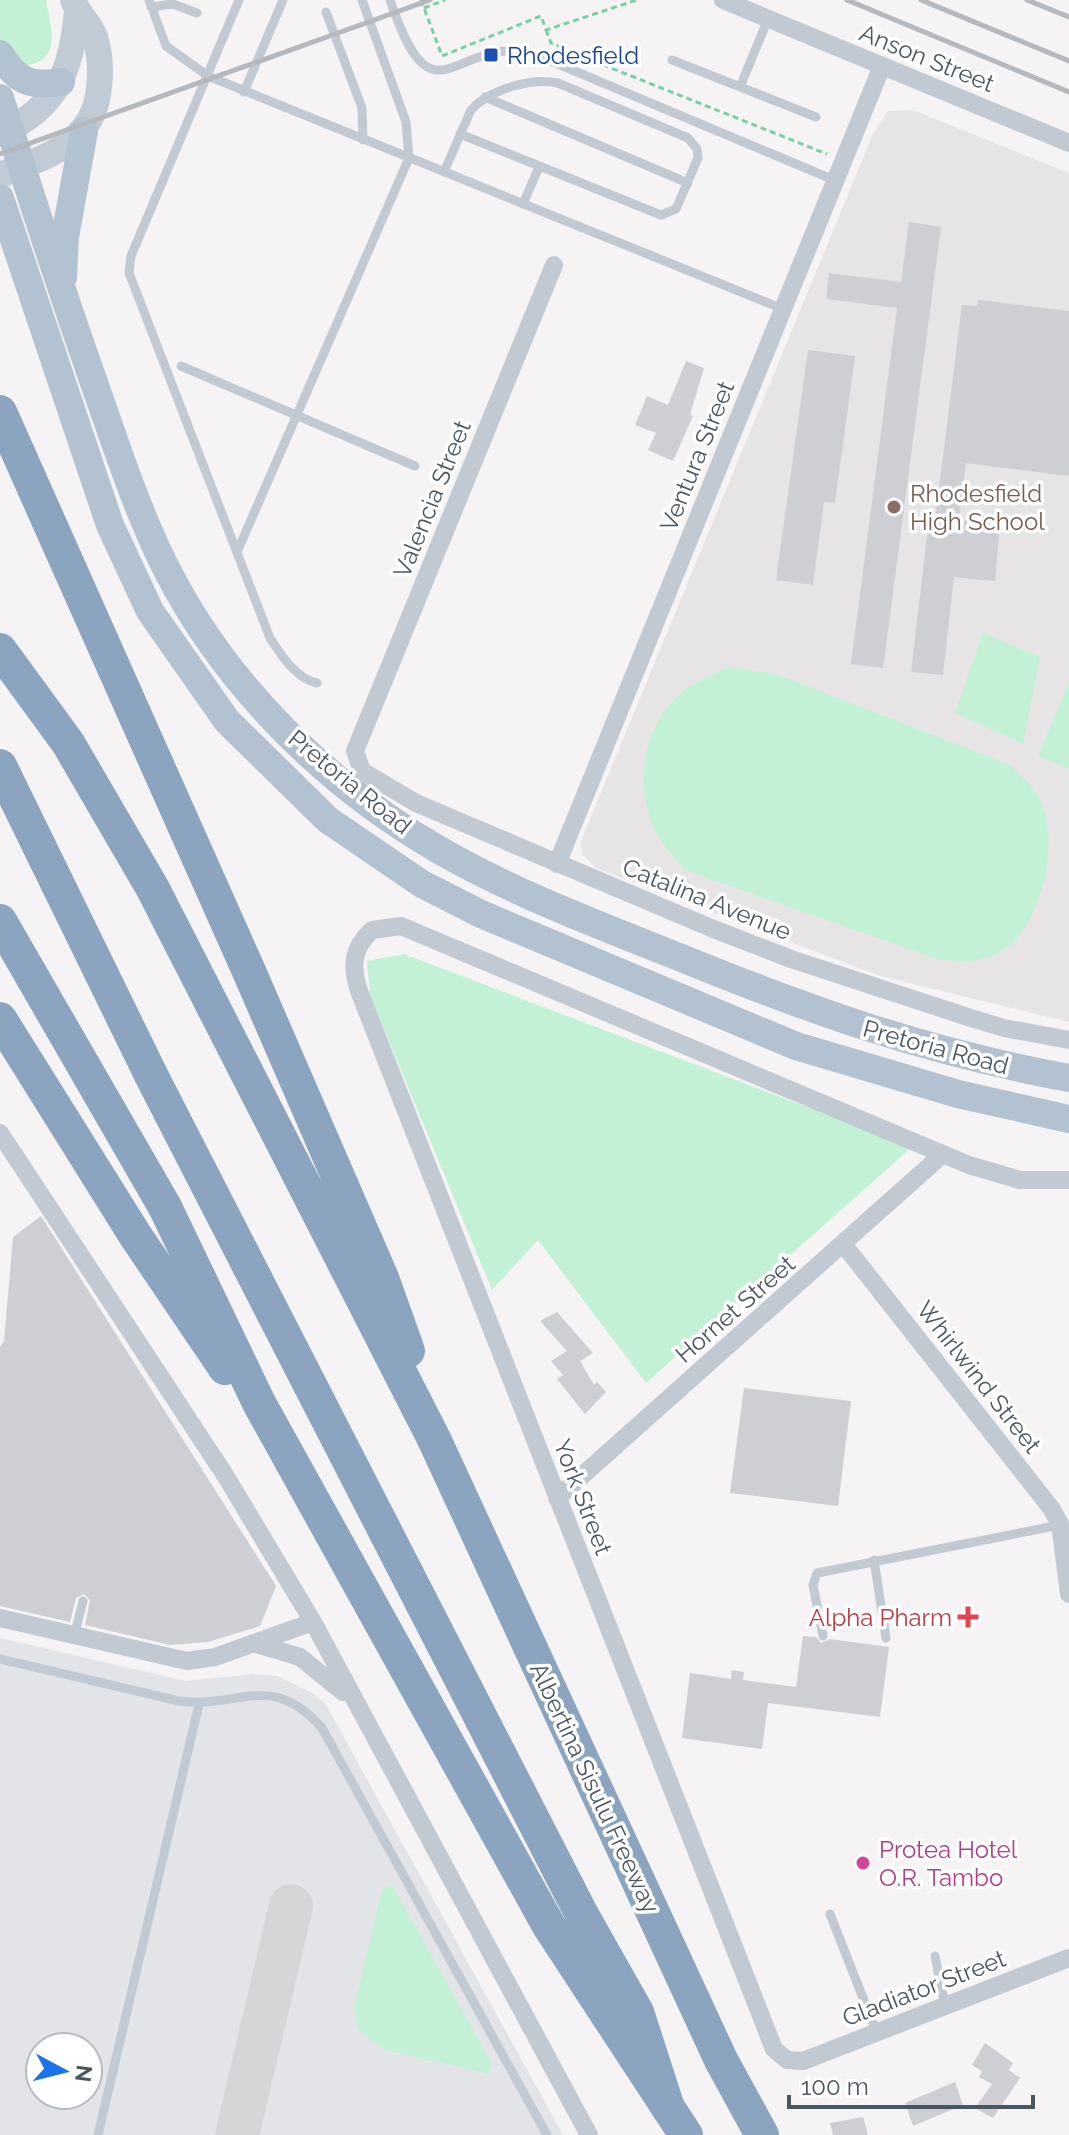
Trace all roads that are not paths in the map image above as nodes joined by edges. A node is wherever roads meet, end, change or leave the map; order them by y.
1 (239, 0) edge
2 (283, 0) edge
3 (362, 0) edge
4 (390, 0) edge
5 (723, 0) edge
6 (150, 4) edge
7 (75, 5) edge
8 (326, 12) dead end
9 (197, 13) dead end
10 (768, 19) junction
11 (0, 54) edge
12 (672, 60) dead end
13 (882, 66) junction
14 (208, 76) junction
15 (61, 82) junction
16 (740, 87) junction
17 (244, 92) junction
18 (485, 97) junction
19 (0, 98) edge
20 (816, 117) dead end
21 (84, 131) junction
22 (5, 132) edge
23 (460, 134) junction
24 (363, 140) junction
25 (1069, 143) edge
26 (409, 158) junction
27 (539, 167) junction
28 (10, 171) edge
29 (444, 172) junction
30 (834, 180) junction
31 (688, 183) junction
32 (0, 198) edge
33 (523, 204) junction
34 (554, 265) dead end
35 (62, 295) junction
36 (783, 309) junction
37 (181, 366) dead end
38 (0, 412) edge
39 (297, 415) junction
40 (415, 466) dead end
41 (237, 553) junction
42 (7, 659) edge
43 (317, 683) dead end
44 (355, 751) joint
45 (0, 766) edge
46 (557, 864) junction
47 (0, 921) edge
48 (0, 1019) edge
49 (1069, 1040) edge
50 (1069, 1078) edge
51 (1069, 1119) edge
52 (0, 1133) edge
53 (943, 1154) junction
54 (1069, 1180) edge
55 (844, 1245) junction
56 (259, 1403) junction
57 (434, 1439) junction
58 (557, 1498) junction
59 (1064, 1524) edge
60 (874, 1560) junction
61 (1069, 1594) edge
62 (83, 1601) dead end
63 (0, 1618) edge
64 (313, 1622) junction
65 (74, 1636) junction
66 (823, 1636) dead end
67 (886, 1638) dead end
68 (255, 1644) junction
69 (0, 1659) edge
70 (351, 1699) junction
71 (199, 1704) junction
72 (830, 1914) dead end
73 (935, 1956) dead end
74 (1069, 1958) edge
75 (945, 2005) junction
76 (876, 2031) junction
77 (796, 2062) joint
78 (677, 2121) edge
79 (98, 2135) edge
80 (547, 2135) edge
81 (589, 2135) edge
82 (762, 2135) edge

1 - 14 lane
2 - 17 lane
3 - 26 lane
4 - 30 lane
5 - 10 street, Anson Street
6 - 9 lane
6 - 14 lane
7 - 15 main road
7 - 21 main road
8 - 24 lane
10 - 13 street, Anson Street
10 - 16 lane
11 - 15 main road
12 - 16 lane
13 - 25 street, Anson Street
13 - 30 street, Ventura Street
14 - 17 lane
14 - 41 lane
15 - 22 main road
16 - 20 lane
17 - 24 lane
18 - 23 lane
18 - 31 lane
18 - 31 lane
19 - 22 main road, Pretoria Road
21 - 28 main road
21 - 35 main road
22 - 28 main road, Pretoria Road
23 - 27 lane
23 - 29 lane
24 - 26 lane
26 - 29 lane
26 - 39 lane
27 - 31 lane
27 - 33 lane
28 - 35 main road, Pretoria Road
29 - 33 lane
30 - 36 street, Ventura Street
32 - 51 main road, Pretoria Road
33 - 36 lane
34 - 44 street, Valencia Street
35 - 50 main road, Pretoria Road
36 - 46 street, Ventura Street
37 - 39 lane
38 - 57 highway
39 - 40 lane
39 - 41 lane
41 - 43 lane
42 - 57 highway
44 - 46 street, Catalina Avenue
45 - 78 highway
46 - 49 street, Catalina Avenue
47 - 56 highway
48 - 56 highway
52 - 64 street
53 - 54 street
53 - 55 street, Hornet Street
53 - 58 street, York Street
55 - 58 street, Hornet Street
55 - 59 street, Whirlwind Street
56 - 78 highway
57 - 82 highway, Albertina Sisulu Freeway
58 - 77 street, York Street
59 - 60 lane
59 - 61 street, Whirlwind Street
60 - 66 lane
60 - 67 lane
62 - 65 lane
63 - 65 street
64 - 68 street
64 - 70 street
65 - 68 street
68 - 70 street
69 - 71 lane
70 - 81 street
71 - 79 lane
71 - 80 lane
72 - 76 lane
73 - 75 lane
74 - 75 street, Gladiator Street
75 - 76 street, Gladiator Street
76 - 77 street, Gladiator Street

